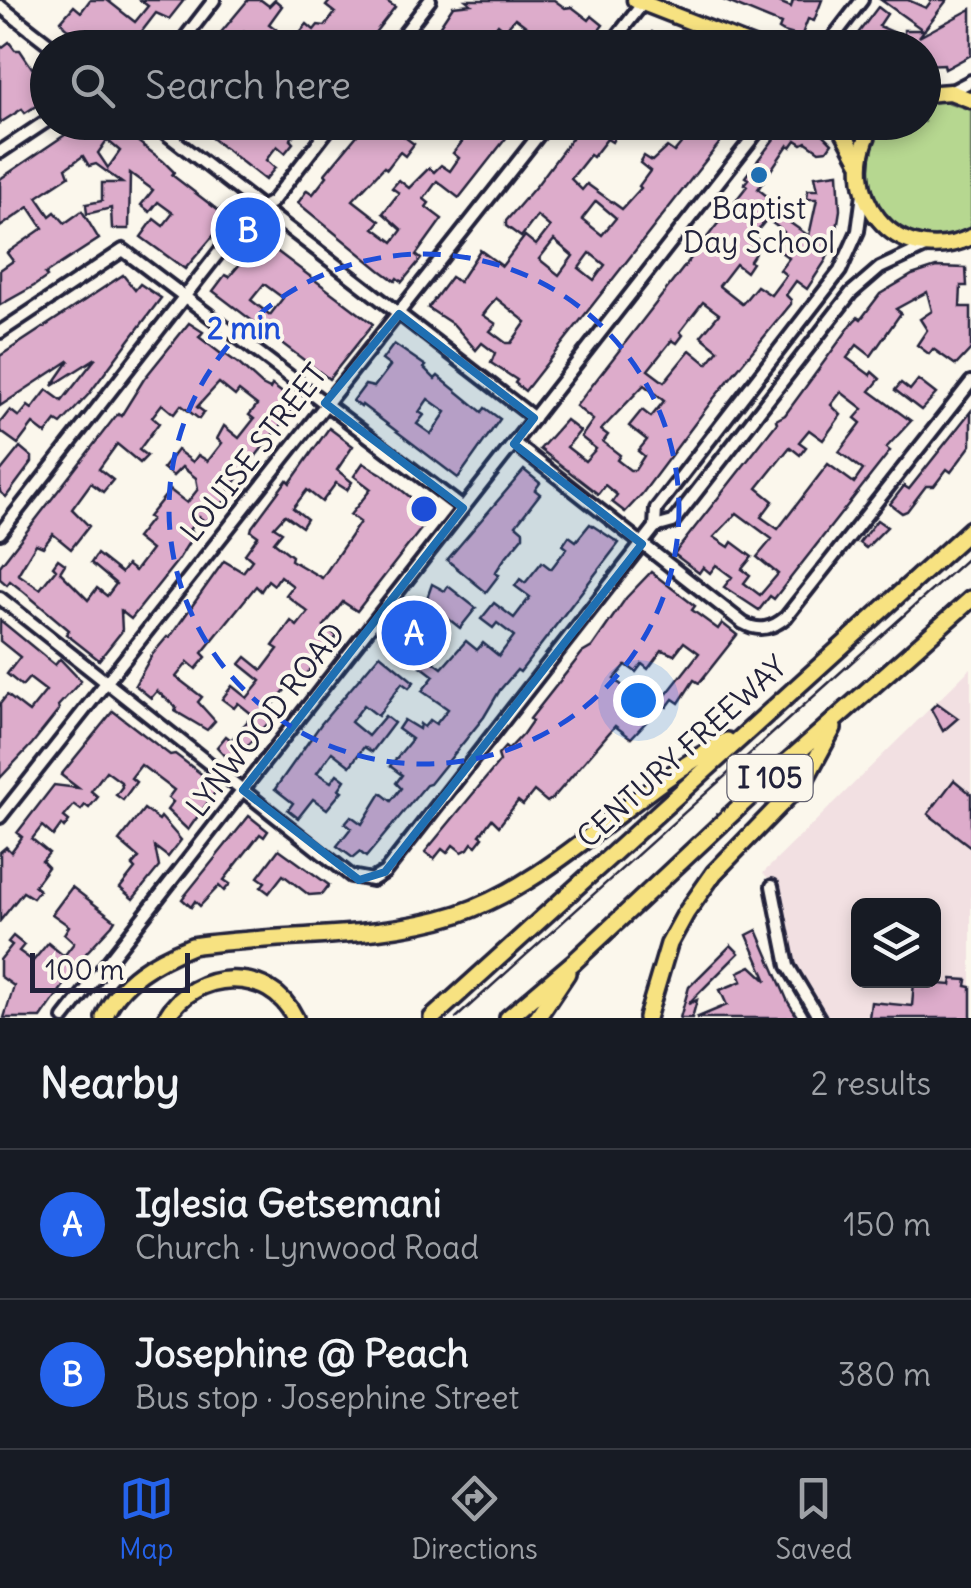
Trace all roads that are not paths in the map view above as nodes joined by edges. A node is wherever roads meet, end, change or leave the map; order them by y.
1 (214, 0) edge
2 (430, 0) edge
3 (862, 0) edge
4 (639, 2) edge
5 (0, 6) edge
6 (31, 30) edge
7 (191, 30) edge
8 (407, 30) edge
9 (620, 30) edge
10 (711, 30) edge
11 (838, 30) edge
12 (971, 82) edge
13 (950, 92) junction
14 (941, 93) edge
15 (971, 100) edge
16 (30, 132) edge
17 (173, 140) edge
18 (320, 140) edge
19 (536, 140) edge
20 (751, 140) edge
21 (847, 140) edge
22 (867, 140) edge
23 (0, 152) edge
24 (859, 162) junction
25 (863, 194) junction
26 (261, 208) junction
27 (967, 242) edge
28 (930, 246) junction
29 (186, 297) junction
30 (399, 314) junction
31 (0, 332) edge
32 (765, 369) junction
33 (782, 382) junction
34 (971, 382) edge
35 (325, 403) junction
36 (534, 418) junction
37 (514, 444) junction
38 (463, 508) junction
39 (656, 528) junction
40 (971, 528) edge
41 (0, 534) edge
42 (642, 544) junction
43 (0, 598) edge
44 (971, 599) edge
45 (106, 681) junction
46 (837, 721) junction
47 (744, 732) junction
48 (243, 790) junction
49 (0, 817) edge
50 (772, 886) dead end
51 (574, 961) junction
52 (64, 1018) edge
53 (104, 1018) edge
54 (166, 1018) edge
55 (296, 1018) edge
56 (432, 1018) edge
57 (508, 1018) edge
58 (536, 1018) edge
59 (647, 1018) edge
60 (818, 1018) edge

1 - 7 street
2 - 8 street
3 - 11 street
4 - 9 street
4 - 10 main road
5 - 6 street
12 - 13 street
13 - 14 main road
13 - 15 main road
16 - 23 street
17 - 26 street
18 - 26 street
19 - 30 street, LOUISE STREET
20 - 36 street, LYNWOOD ROAD
21 - 24 main road
22 - 24 main road
24 - 25 main road
25 - 28 main road
25 - 32 street
26 - 29 street
26 - 30 street
27 - 28 main road
28 - 33 street
29 - 31 street
29 - 35 street
29 - 41 street
30 - 35 street, LOUISE STREET
30 - 36 street
32 - 33 street
32 - 39 street
33 - 39 street
34 - 42 street
35 - 38 street
35 - 45 street, LOUISE STREET
36 - 37 street, LYNWOOD ROAD
37 - 38 street, LYNWOOD ROAD
37 - 42 street
38 - 48 street, LYNWOOD ROAD
39 - 42 street
40 - 47 highway, CENTURY FREEWAY / I 105
42 - 48 street
43 - 45 street
44 - 46 highway, I 105
45 - 48 street
45 - 49 street, LOUISE STREET
46 - 51 highway, I 105
46 - 59 highway
47 - 53 highway
47 - 56 highway, CENTURY FREEWAY / I 105
48 - 52 street, LYNWOOD ROAD
50 - 60 street
51 - 57 highway, I 105
51 - 58 highway
54 - 55 highway

